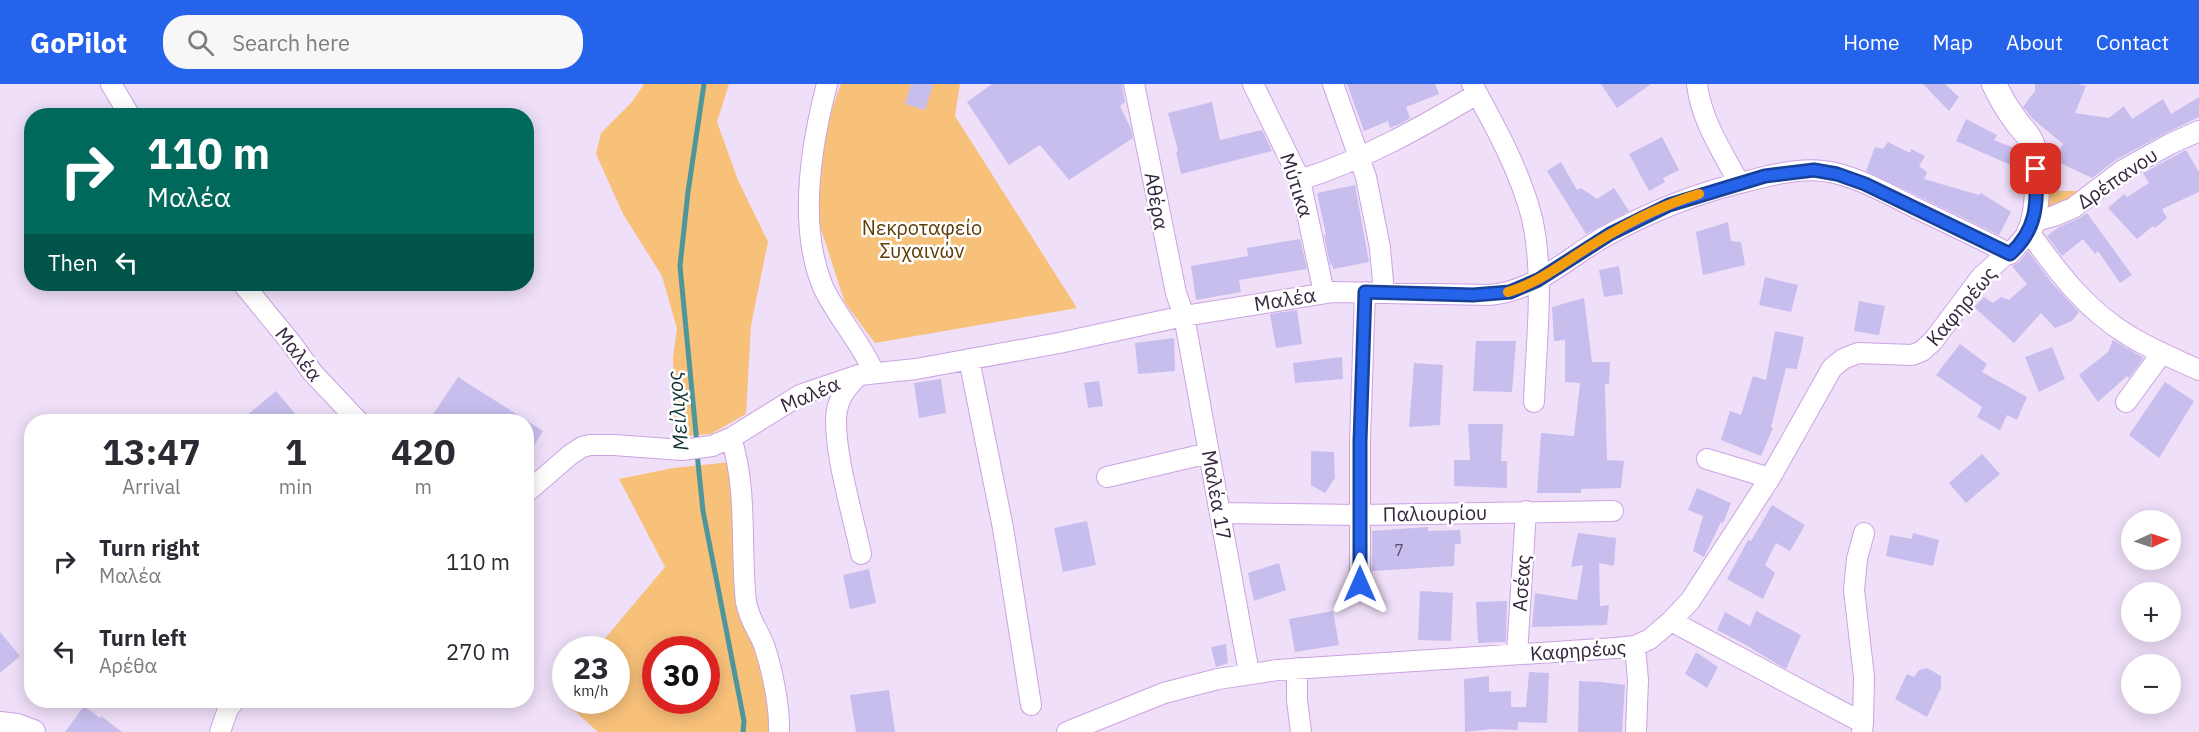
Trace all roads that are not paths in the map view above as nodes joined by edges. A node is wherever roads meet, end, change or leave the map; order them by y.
1 (111, 84) edge
2 (827, 84) edge
3 (1134, 84) edge
4 (1253, 84) edge
5 (1333, 84) edge
6 (1697, 84) edge
7 (1994, 84) edge
8 (1474, 89) edge
9 (125, 108) edge
10 (2199, 131) edge
11 (1360, 157) junction
12 (1300, 180) junction
13 (1739, 183) junction
14 (2031, 227) junction
15 (2003, 250) junction
16 (1538, 280) junction
17 (249, 291) edge
18 (1374, 292) junction
19 (1324, 293) junction
20 (1184, 316) junction
21 (2162, 354) junction
22 (969, 359) junction
23 (2199, 370) edge
24 (867, 374) junction
25 (1534, 402) dead end
26 (2126, 402) dead end
27 (351, 414) edge
28 (731, 438) junction
29 (1209, 453) junction
30 (1707, 459) dead end
31 (1107, 477) dead end
32 (1770, 478) junction
33 (534, 486) edge
34 (1613, 511) dead end
35 (1526, 512) junction
36 (1220, 513) junction
37 (1360, 514) junction
38 (1864, 533) dead end
39 (861, 554) dead end
40 (1360, 584) dead end
41 (1671, 621) junction
42 (1635, 646) junction
43 (1516, 654) junction
44 (1297, 668) junction
45 (1250, 673) junction
46 (1031, 705) dead end
47 (229, 708) edge
48 (0, 724) edge
49 (1863, 728) edge
50 (33, 732) edge
51 (220, 732) edge
52 (779, 732) edge
53 (1067, 732) edge
54 (1301, 732) edge
55 (1636, 732) edge

1 - 9 street
2 - 24 street
3 - 20 street, Αθέρα
4 - 12 street, Μύτικα
5 - 11 street
6 - 13 street
7 - 14 street
8 - 11 street
8 - 16 street
10 - 14 street, Δρέπανου
11 - 12 street
11 - 18 street
12 - 19 street, Μύτικα
13 - 15 street, Μαλέα
13 - 16 street, Μαλέα
14 - 15 street
14 - 21 street
15 - 32 street, Καφηρέως
16 - 18 street, Μαλέα
16 - 25 street
17 - 27 street, Μαλέα
18 - 19 street, Μαλέα
18 - 37 street
19 - 20 street, Μαλέα
20 - 22 street, Μαλέα
20 - 29 street, Μαλέα 17
21 - 23 street
21 - 26 street
22 - 24 street, Μαλέα
22 - 46 street
24 - 28 street, Μαλέα
24 - 39 street
28 - 33 street, Μαλέα
28 - 52 street
29 - 31 street
29 - 36 street, Μαλέα 17
30 - 32 street
32 - 41 street, Καφηρέως
34 - 35 street, Παλιουρίου
35 - 37 street, Παλιουρίου
35 - 43 street, Ασέας
36 - 37 street, Παλιουρίου
36 - 45 street, Μαλέα 17
37 - 40 street
38 - 49 street
41 - 42 street, Καφηρέως
41 - 49 street
42 - 43 street, Καφηρέως
42 - 55 street
43 - 44 street, Καφηρέως
44 - 45 street, Καφηρέως
44 - 54 street
45 - 53 street, Καφηρέως
47 - 51 street
48 - 50 street

